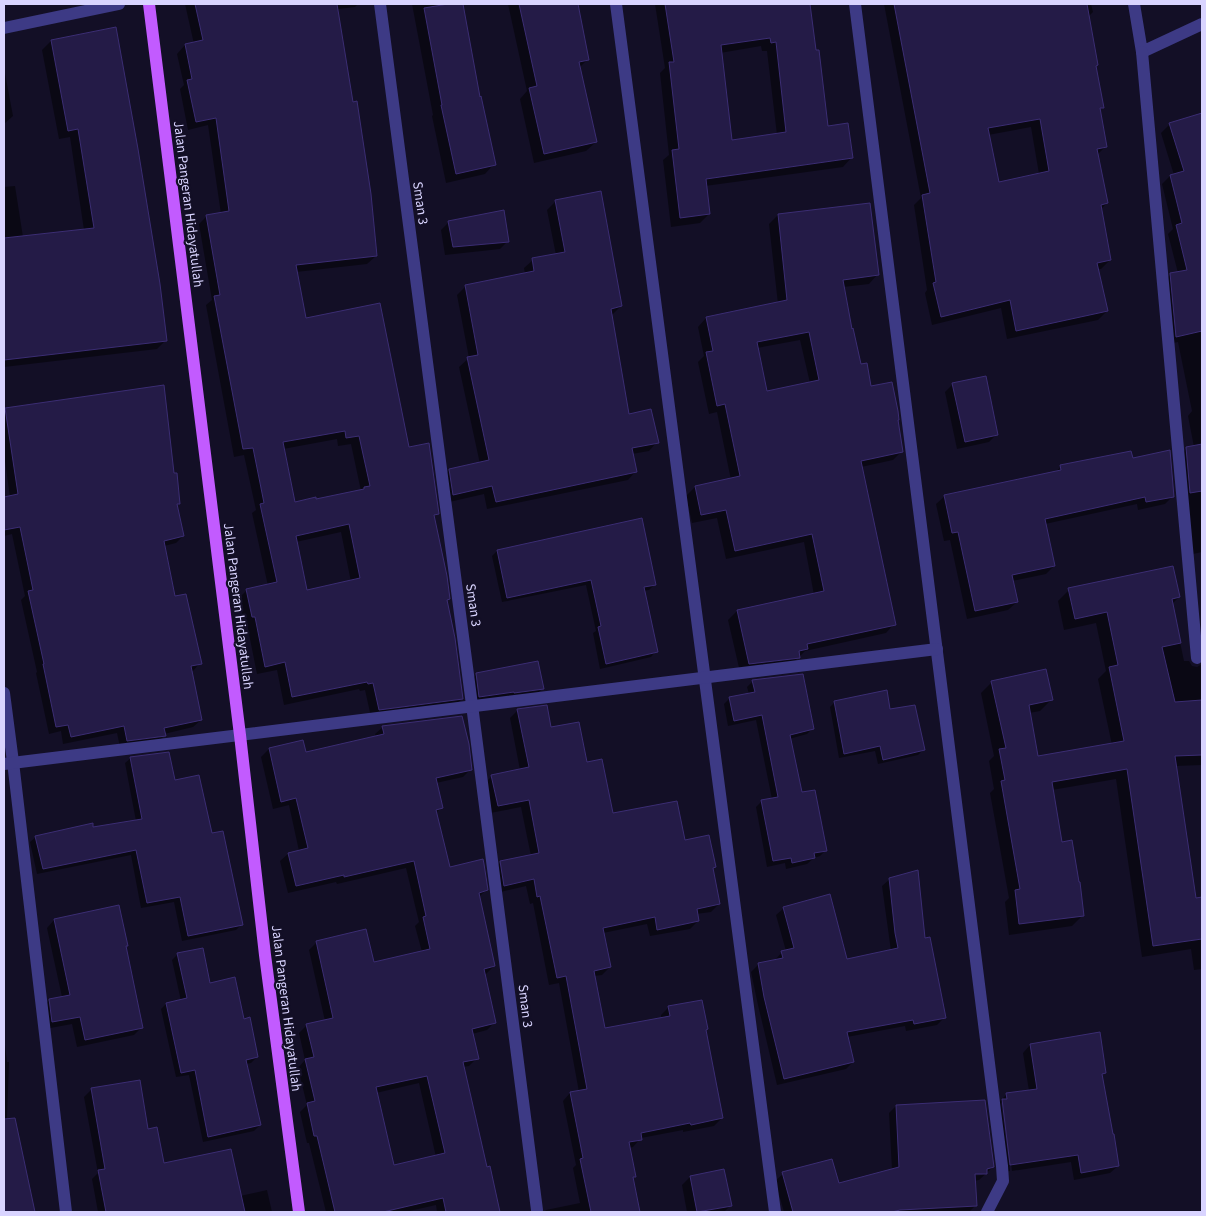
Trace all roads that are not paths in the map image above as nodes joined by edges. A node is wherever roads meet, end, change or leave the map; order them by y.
1 (118, 4) edge
2 (149, 4) edge
3 (380, 4) edge
4 (616, 4) edge
5 (855, 4) edge
6 (1134, 4) edge
7 (1202, 24) edge
8 (4, 28) edge
9 (1142, 52) junction
10 (937, 649) junction
11 (1197, 658) dead end
12 (704, 677) junction
13 (4, 693) edge
14 (472, 705) junction
15 (240, 735) junction
16 (8, 763) edge
17 (537, 1210) dead end
18 (66, 1212) edge
19 (299, 1212) edge
20 (775, 1212) edge
21 (987, 1212) edge

1 - 8 street
2 - 15 main road, Jalan Pangeran Hidayatullah
3 - 14 street, Sman 3
4 - 12 street
5 - 10 street
6 - 9 street
7 - 9 street
9 - 11 street
10 - 12 street
10 - 21 street
12 - 14 street
12 - 20 street
13 - 16 street
14 - 15 street
14 - 17 street, Sman 3
15 - 16 street
15 - 19 main road, Jalan Pangeran Hidayatullah
16 - 18 street

